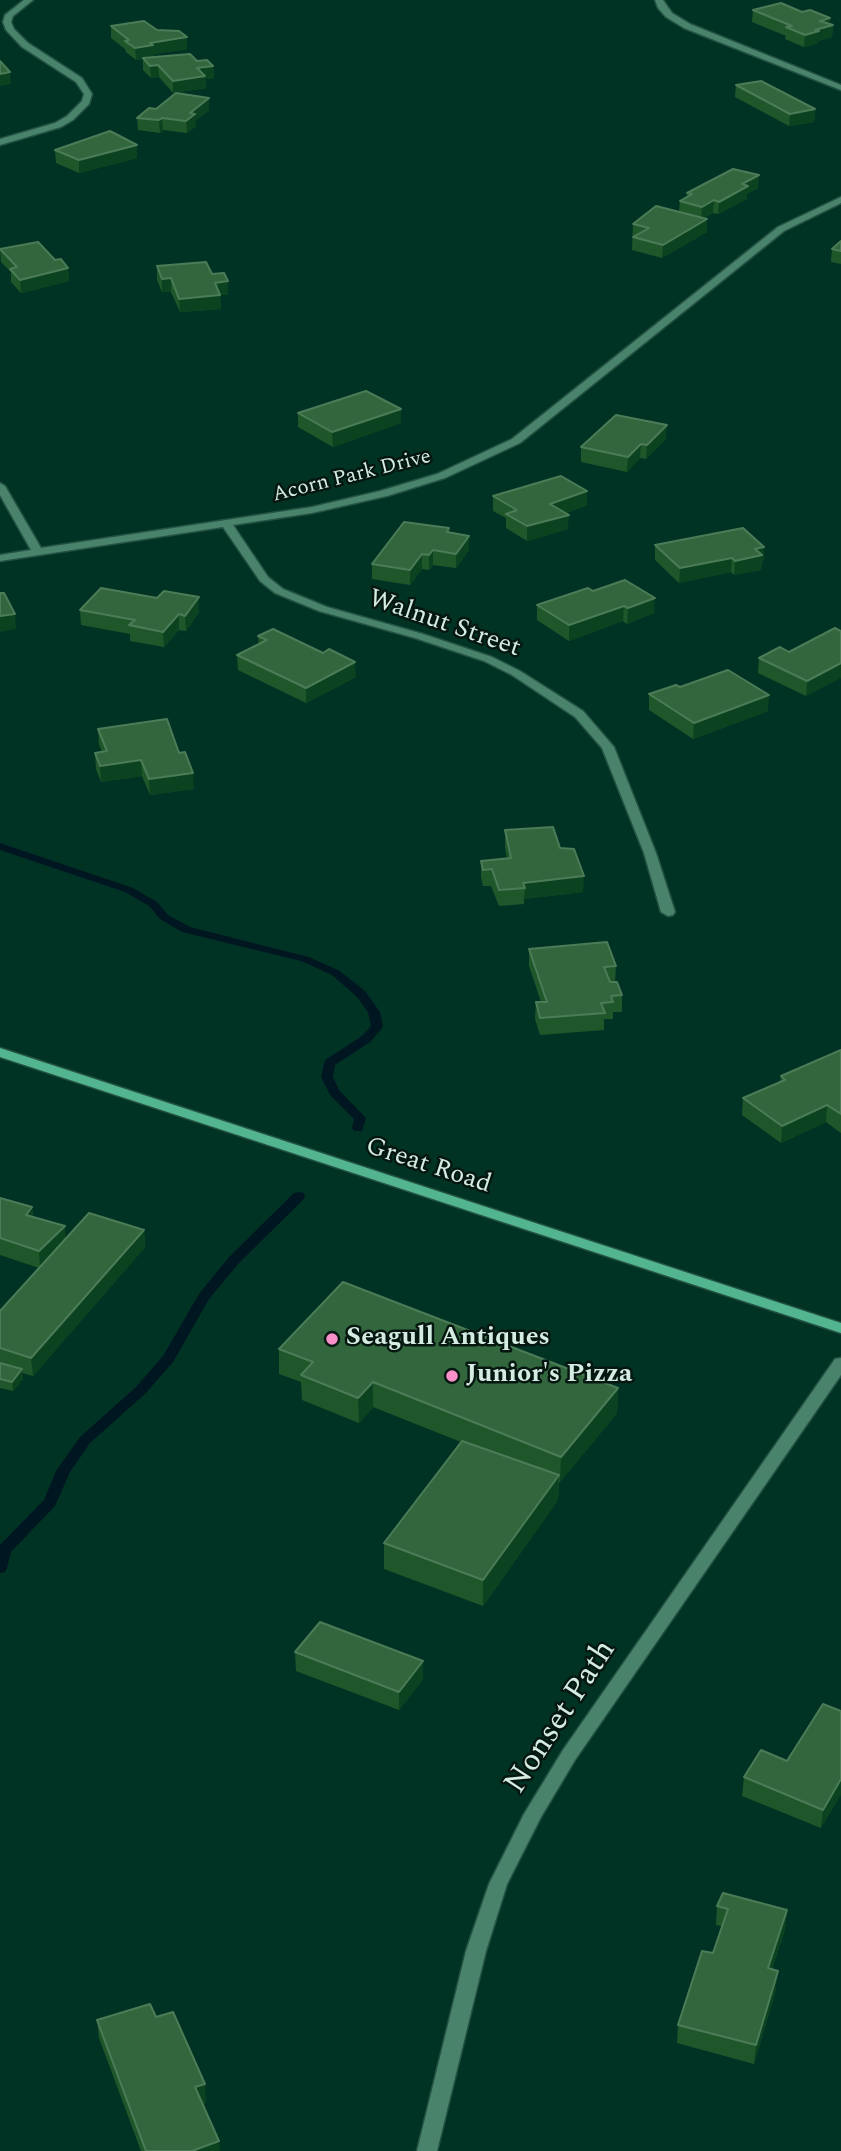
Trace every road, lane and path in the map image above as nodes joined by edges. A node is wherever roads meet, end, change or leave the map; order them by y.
1 (29, 0) edge
2 (659, 0) edge
3 (5, 15) edge
4 (841, 88) edge
5 (0, 142) edge
6 (841, 200) edge
7 (0, 486) edge
8 (227, 525) junction
9 (38, 552) junction
10 (0, 558) edge
11 (668, 912) dead end
12 (0, 1052) edge
13 (841, 1328) edge
14 (841, 1363) edge
15 (427, 2151) edge

1 - 3 street
2 - 4 street
3 - 5 street
6 - 8 street, Acorn Park Drive
7 - 9 street
8 - 9 street, Acorn Park Drive
8 - 11 street, Walnut Street
9 - 10 street, Acorn Park Drive
12 - 13 main road, Great Road
14 - 15 street, Nonset Path

